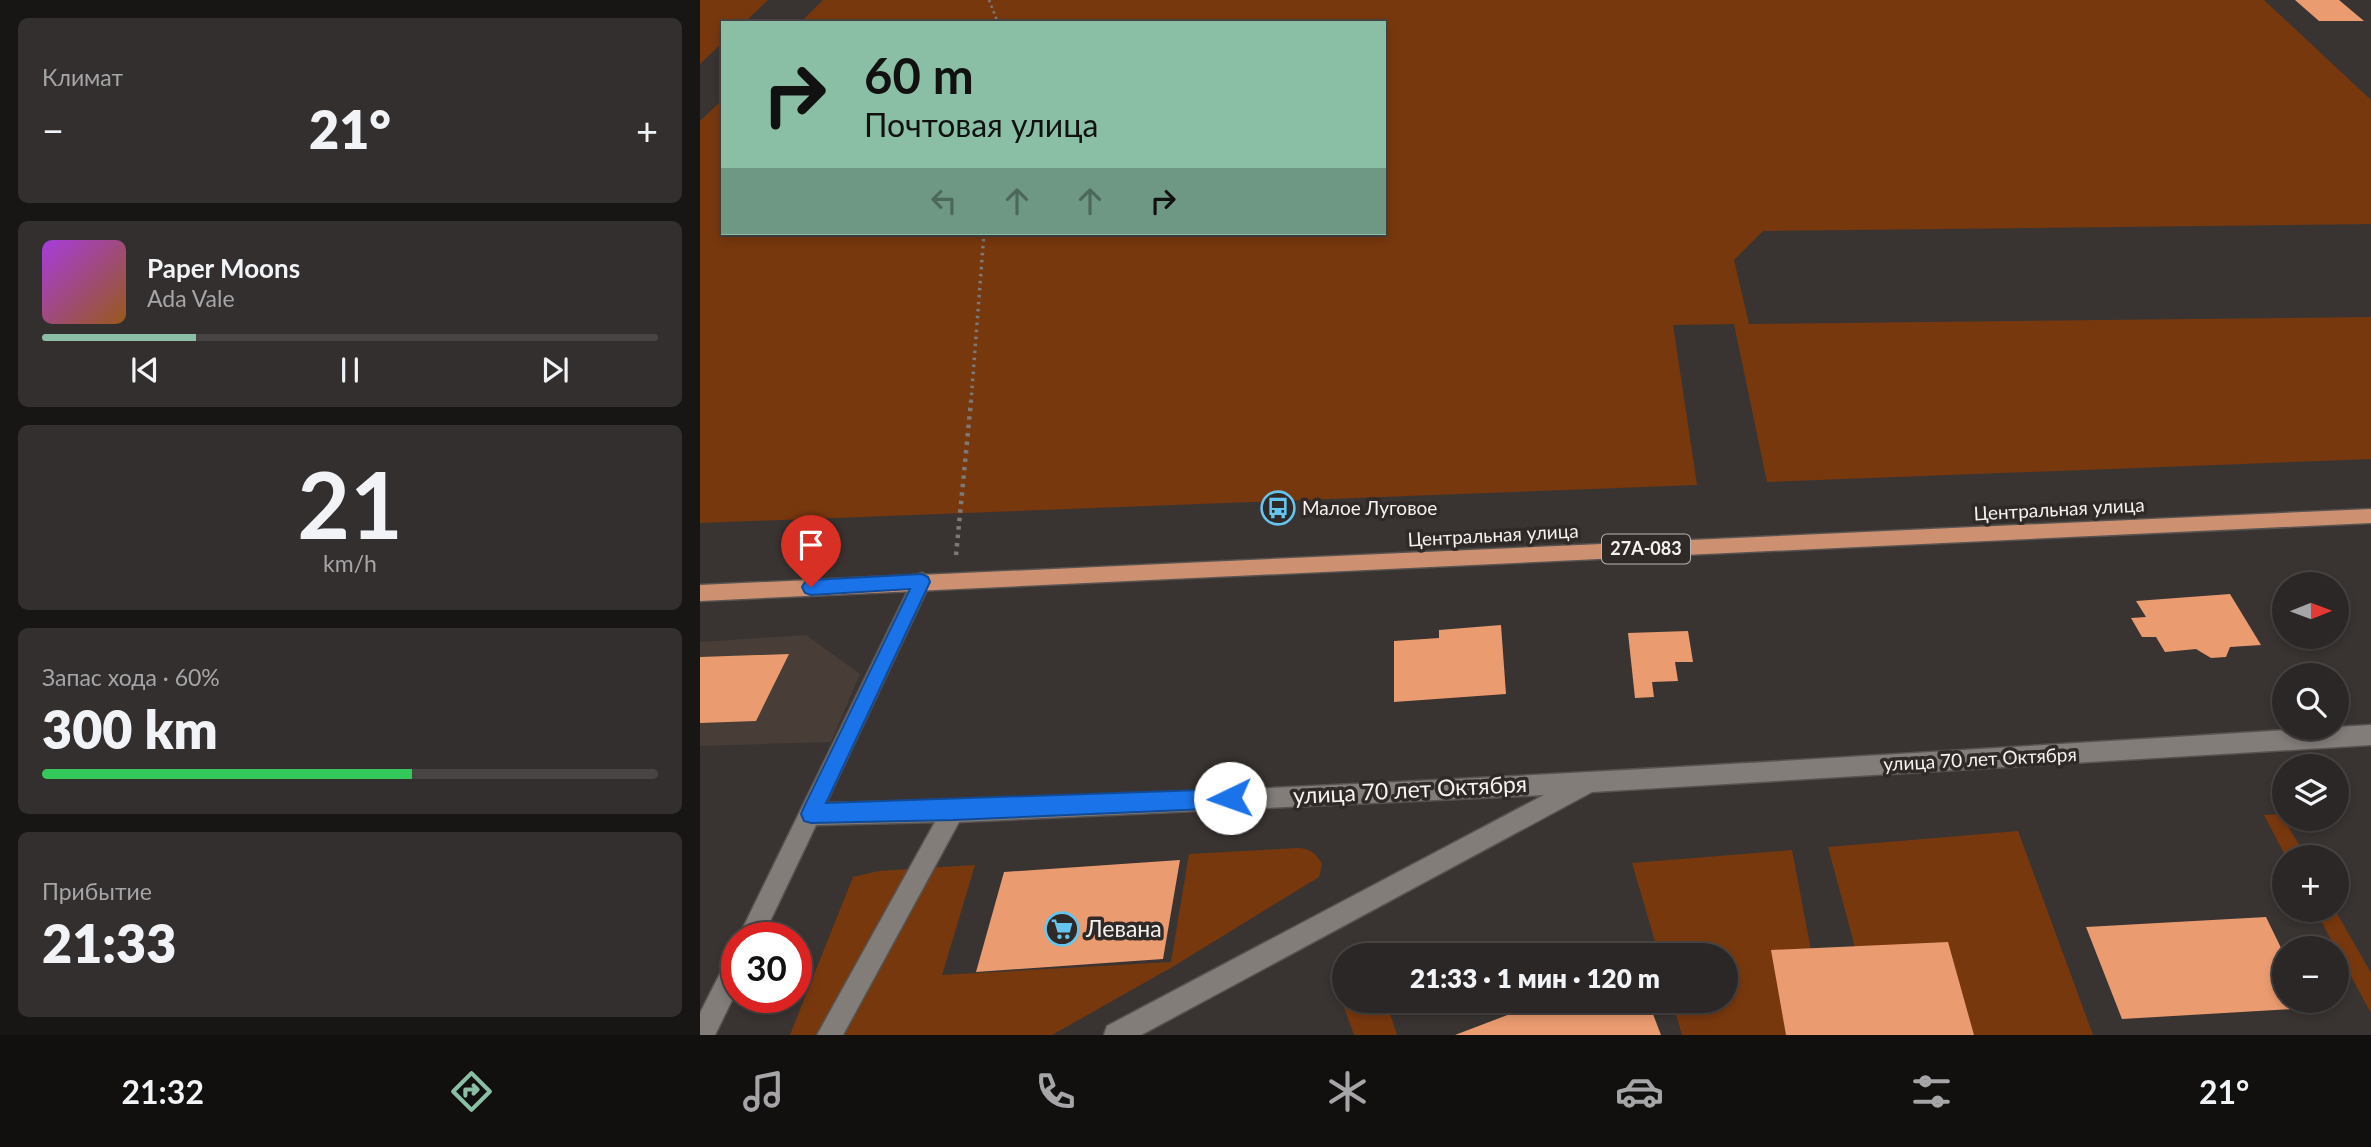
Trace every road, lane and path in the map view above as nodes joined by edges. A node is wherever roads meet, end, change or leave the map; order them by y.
1 (989, 0) edge
2 (997, 21) edge
3 (984, 235) edge
4 (2371, 516) edge
5 (953, 580) junction
6 (922, 582) junction
7 (700, 593) edge
8 (2371, 735) edge
9 (1590, 782) junction
10 (953, 811) junction
11 (811, 814) junction
12 (758, 922) edge
13 (721, 996) edge
14 (702, 1035) edge
15 (829, 1035) edge
16 (1115, 1035) edge

1 - 2 path
3 - 5 path
4 - 5 main road, Центральная улица / 27А-083
5 - 6 main road, Центральная улица / 27А-083
6 - 7 main road, Центральная улица / 27А-083
6 - 11 street
8 - 9 street, улица 70 лет Октября
9 - 10 street, улица 70 лет Октября
9 - 16 street, улица 70 лет Октября
10 - 11 street, улица 70 лет Октября
10 - 15 street
11 - 12 street
13 - 14 street

